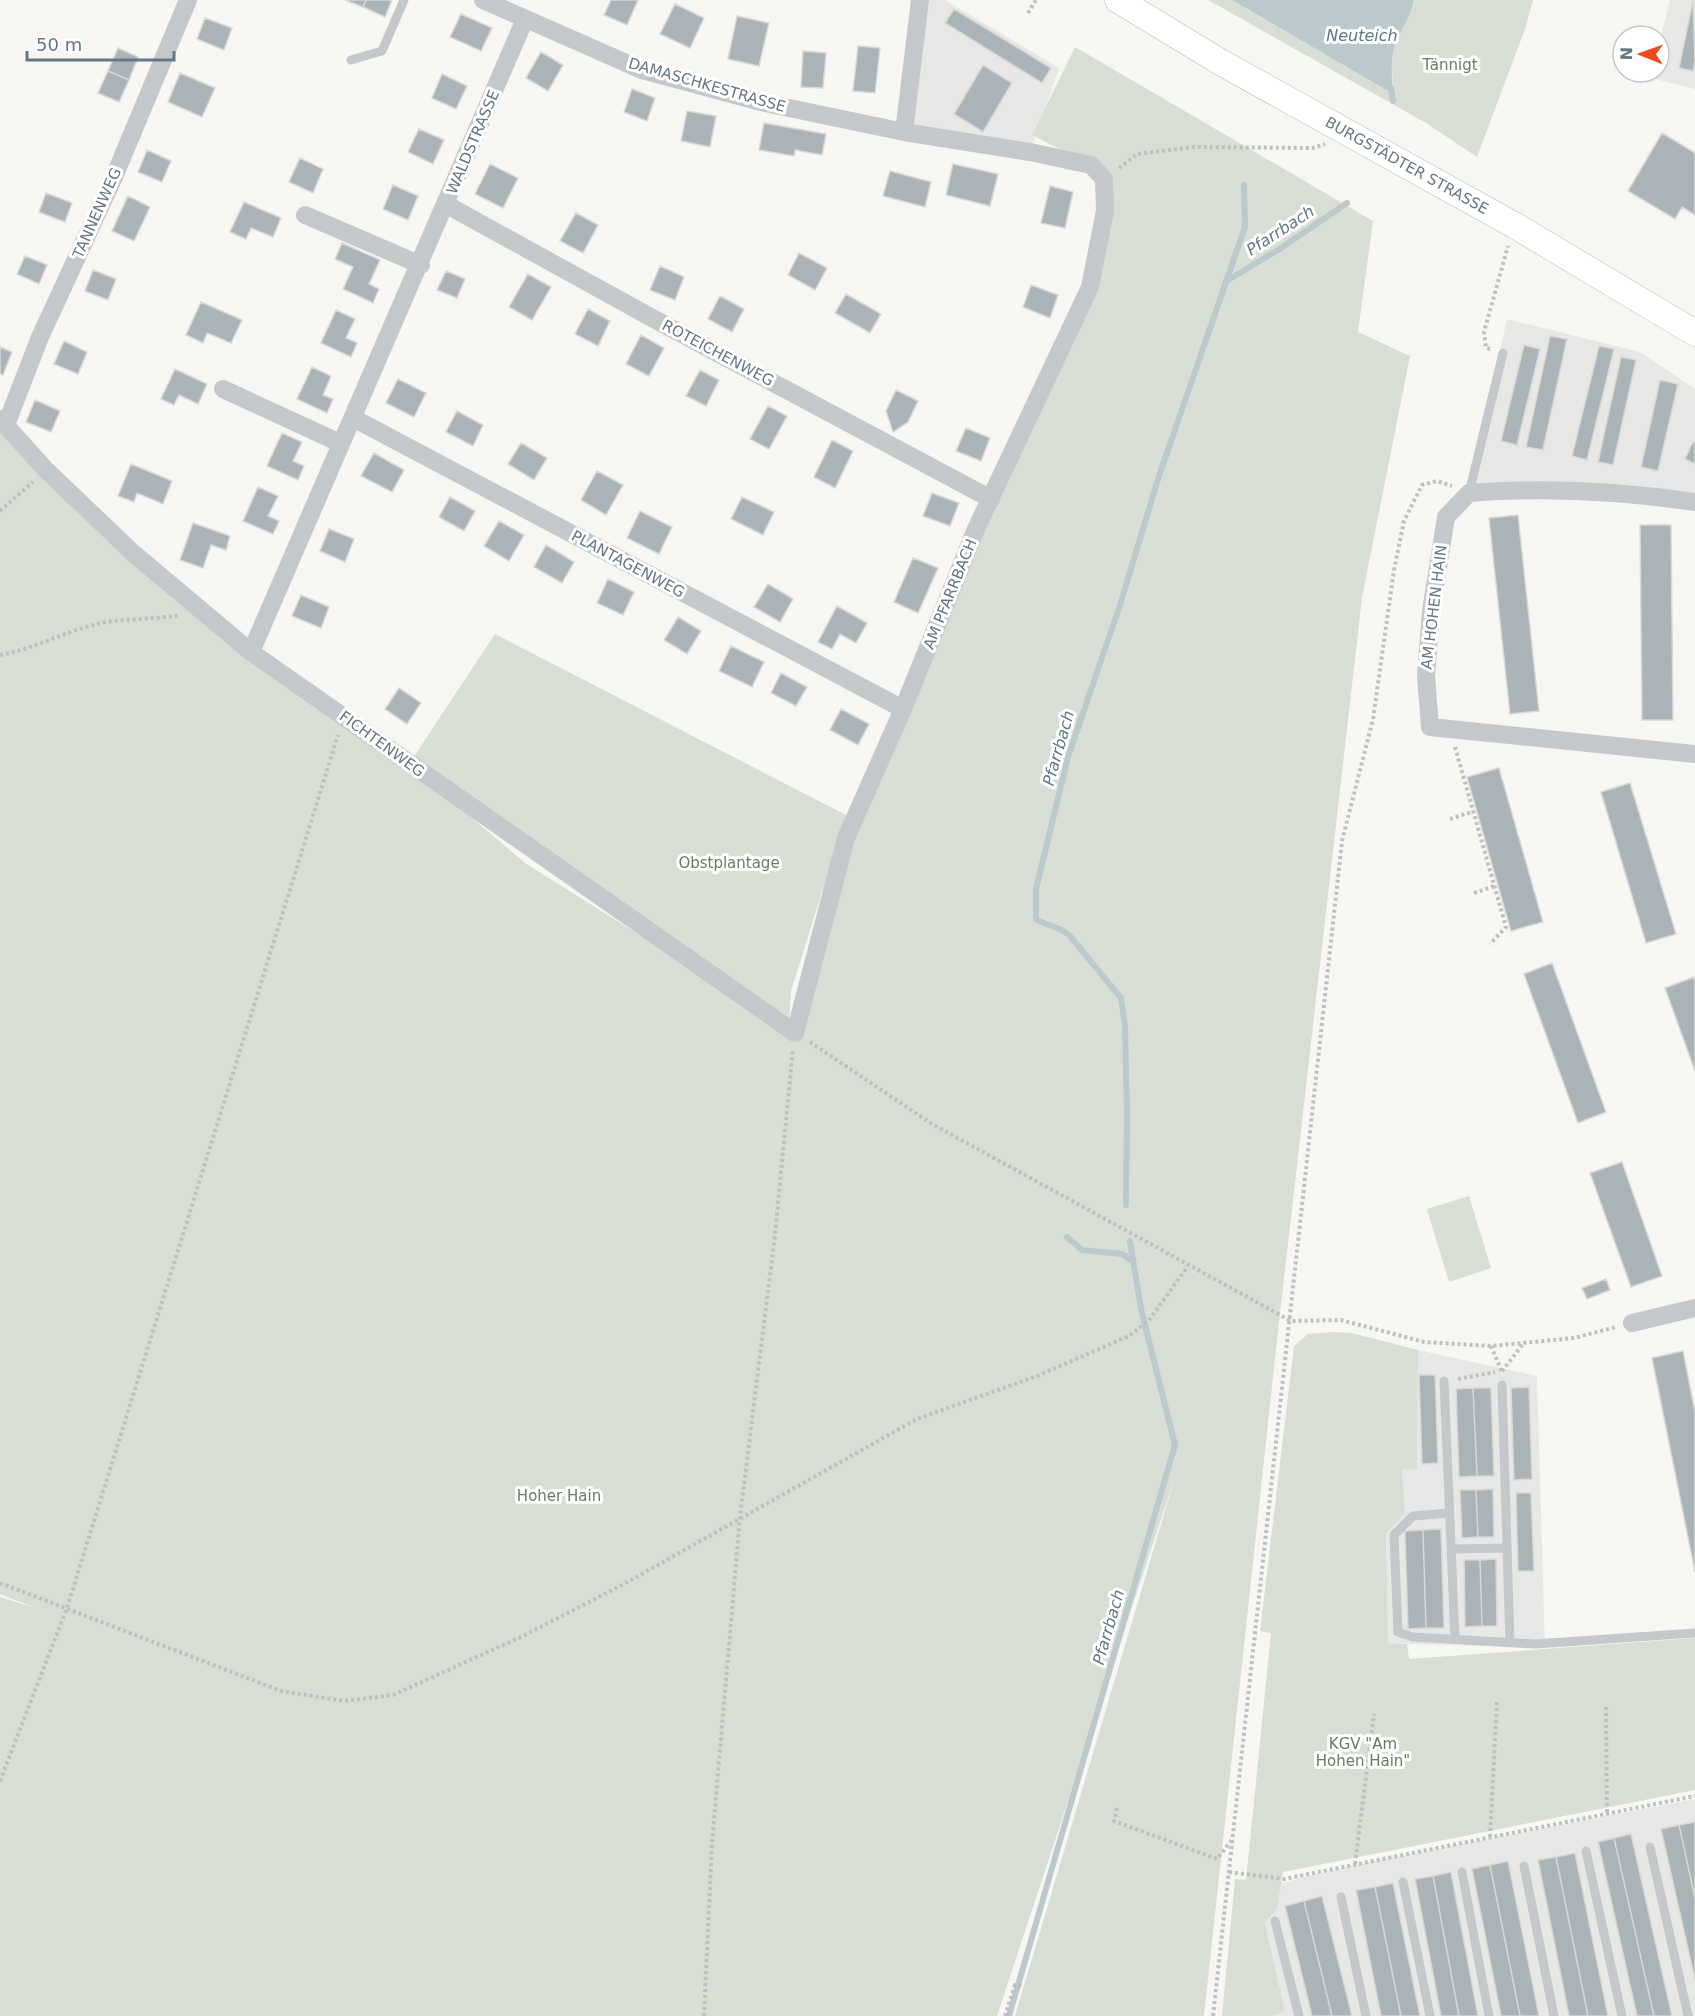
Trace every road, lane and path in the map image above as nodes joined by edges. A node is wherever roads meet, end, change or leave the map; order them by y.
1 (188, 0) edge
2 (404, 0) edge
3 (483, 0) edge
4 (920, 0) edge
5 (1036, 0) edge
6 (1118, 0) edge
7 (1028, 13) dead end
8 (525, 19) junction
9 (351, 60) dead end
10 (904, 132) junction
11 (1354, 135) junction
12 (1104, 179) junction
13 (447, 205) junction
14 (305, 215) dead end
15 (1514, 225) junction
16 (421, 265) junction
17 (1695, 333) edge
18 (1503, 353) joint
19 (223, 389) dead end
20 (353, 418) junction
21 (3, 422) edge
22 (340, 443) junction
23 (46, 470) junction
24 (1469, 493) junction
25 (991, 499) junction
26 (1695, 502) edge
27 (0, 511) edge
28 (200, 612) junction
29 (250, 652) junction
30 (0, 655) edge
31 (903, 709) junction
32 (344, 716) junction
33 (1451, 729) junction
34 (1695, 754) edge
35 (1472, 812) junction
36 (1450, 819) dead end
37 (1494, 886) junction
38 (1474, 893) dead end
39 (1490, 944) dead end
40 (795, 1033) junction
41 (1188, 1266) junction
42 (1695, 1308) edge
43 (1291, 1321) junction
44 (1632, 1323) joint
45 (1523, 1343) junction
46 (1491, 1346) junction
47 (1502, 1371) junction
48 (1443, 1381) joint
49 (1502, 1385) joint
50 (1449, 1514) junction
51 (740, 1517) junction
52 (1507, 1548) junction
53 (1451, 1550) junction
54 (0, 1583) edge
55 (67, 1608) junction
56 (1695, 1633) edge
57 (1455, 1639) junction
58 (1510, 1642) junction
59 (1497, 1702) dead end
60 (1606, 1707) dead end
61 (1374, 1714) dead end
62 (0, 1781) edge
63 (1695, 1796) edge
64 (1118, 1808) dead end
65 (1607, 1814) junction
66 (1490, 1837) junction
67 (1232, 1839) junction
68 (1650, 1847) dead end
69 (1586, 1851) dead end
70 (1355, 1864) junction
71 (1524, 1866) dead end
72 (1229, 1872) junction
73 (1462, 1872) dead end
74 (1403, 1882) dead end
75 (1341, 1896) dead end
76 (1275, 1921) dead end
77 (1024, 1986) dead end
78 (705, 2016) edge
79 (1005, 2016) edge
80 (1213, 2016) edge
81 (1299, 2016) edge
82 (1366, 2016) edge
83 (1430, 2016) edge
84 (1490, 2016) edge
85 (1554, 2016) edge
86 (1622, 2016) edge
87 (1688, 2016) edge

1 - 21 street, TANNENWEG
2 - 9 lane
3 - 8 street, DAMASCHKESTRASSE
4 - 10 street
5 - 7 path
6 - 11 main road, BURGSTÄDTER STRASSE
8 - 10 street, DAMASCHKESTRASSE
8 - 13 street, WALDSTRASSE
10 - 12 street, DAMASCHKESTRASSE
11 - 12 path
11 - 15 main road, BURGSTÄDTER STRASSE
12 - 25 street, AM PFARRBACH
13 - 16 street, WALDSTRASSE
13 - 25 street, ROTEICHENWEG
14 - 16 street
15 - 17 main road, BURGSTÄDTER STRASSE
15 - 18 path
16 - 20 street, WALDSTRASSE
18 - 24 lane
19 - 22 street
20 - 22 street, WALDSTRASSE
20 - 31 street, PLANTAGENWEG
21 - 23 street, FICHTENWEG
22 - 29 street, WALDSTRASSE
23 - 27 path
23 - 28 street, FICHTENWEG
24 - 26 street
24 - 33 street, AM HOHEN HAIN
24 - 43 path
25 - 31 street, AM PFARRBACH
28 - 29 street, FICHTENWEG
28 - 30 path
29 - 32 street, FICHTENWEG
31 - 40 street, AM PFARRBACH
32 - 40 street, FICHTENWEG
32 - 55 path
33 - 34 street, AM HOHEN HAIN
33 - 35 path
35 - 36 path
35 - 37 path
37 - 38 path
37 - 39 path
40 - 41 path
40 - 51 path
41 - 43 path
41 - 51 path
42 - 44 street
43 - 46 path
43 - 67 path
44 - 45 path
45 - 46 path
45 - 47 path
46 - 47 path
47 - 48 path
47 - 49 path
48 - 50 lane
49 - 52 lane
50 - 53 lane
50 - 57 lane
51 - 55 path
51 - 78 path
52 - 53 lane
52 - 58 lane
53 - 57 lane
54 - 55 path
55 - 62 path
56 - 58 lane
57 - 58 lane
59 - 66 path
60 - 65 path
61 - 70 path
63 - 65 path
64 - 67 path
65 - 66 path
66 - 70 path
67 - 72 path
68 - 87 lane
69 - 86 lane
70 - 72 path
71 - 85 lane
72 - 80 path
73 - 84 lane
74 - 83 lane
75 - 82 lane
76 - 81 lane
77 - 79 path

